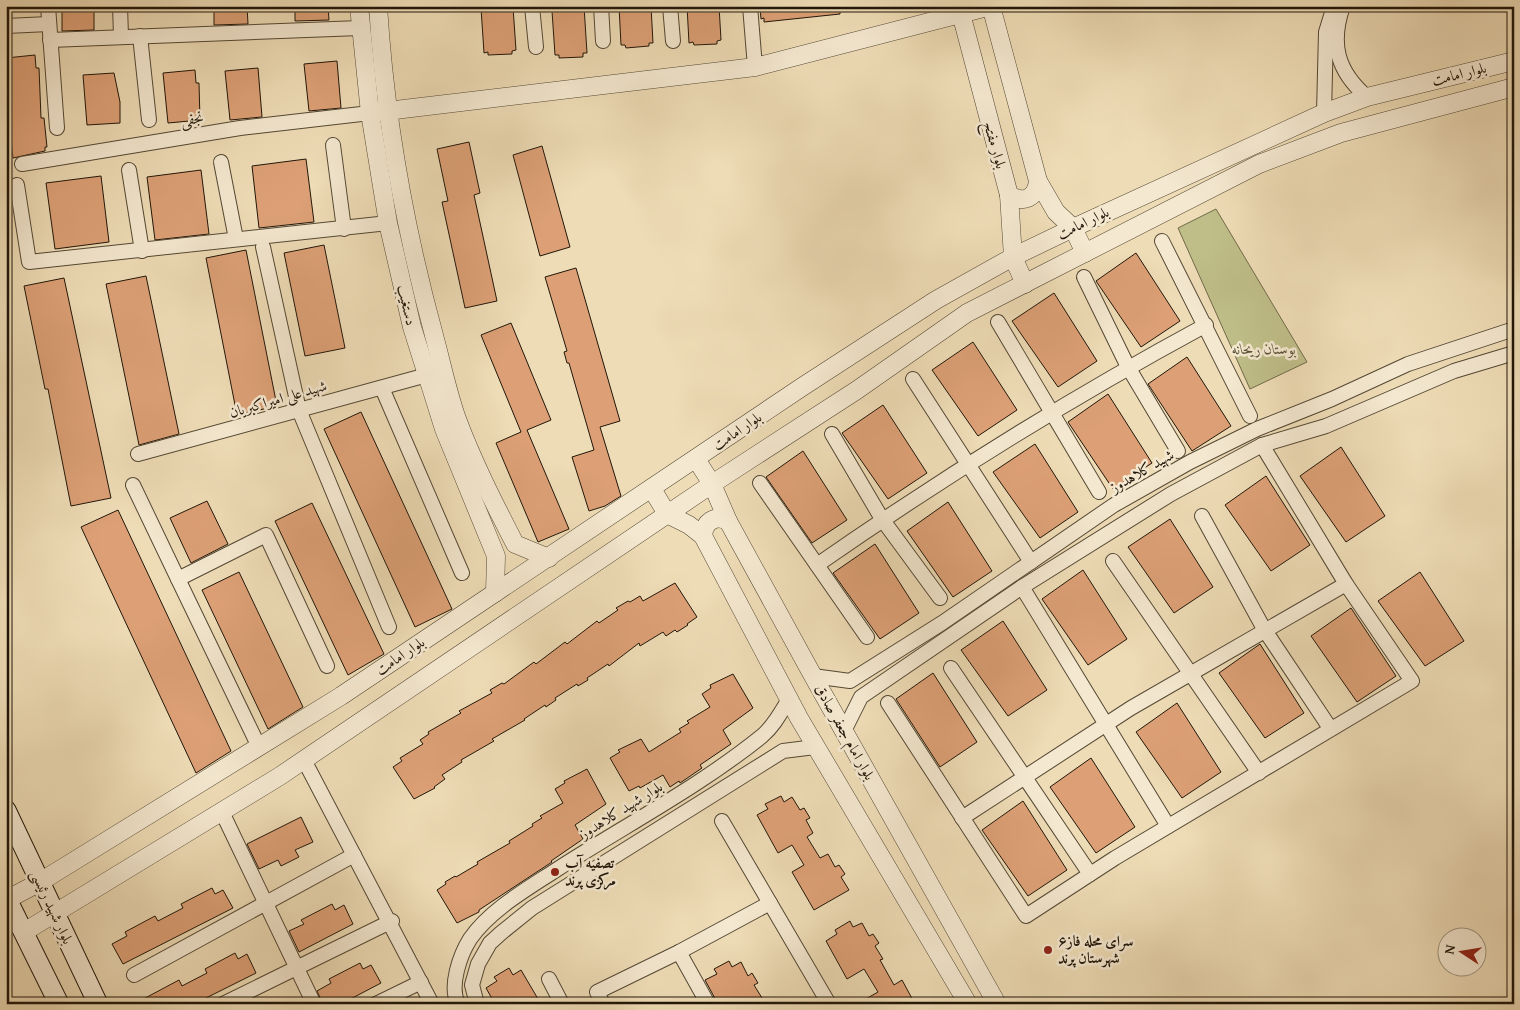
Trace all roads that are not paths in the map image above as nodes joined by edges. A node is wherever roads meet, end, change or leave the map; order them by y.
1 (48, 6) edge
2 (120, 6) edge
3 (360, 6) edge
4 (378, 6) edge
5 (532, 6) edge
6 (601, 6) edge
7 (670, 6) edge
8 (750, 6) edge
9 (991, 6) edge
10 (1334, 6) edge
11 (1343, 6) edge
12 (959, 10) edge
13 (49, 24) junction
14 (6, 26) edge
15 (360, 28) junction
16 (121, 36) junction
17 (140, 36) junction
18 (50, 40) junction
19 (603, 41) dead end
20 (673, 41) dead end
21 (536, 47) dead end
22 (1514, 60) edge
23 (755, 67) junction
24 (1514, 86) edge
25 (1367, 97) junction
26 (387, 109) junction
27 (370, 113) junction
28 (1324, 113) junction
29 (149, 120) dead end
30 (57, 128) dead end
31 (333, 145) dead end
32 (221, 162) dead end
33 (22, 164) dead end
34 (128, 170) dead end
35 (1038, 181) junction
36 (17, 185) dead end
37 (1010, 195) junction
38 (388, 222) junction
39 (1073, 228) junction
40 (344, 229) junction
41 (236, 239) junction
42 (1162, 241) dead end
43 (263, 248) dead end
44 (142, 251) junction
45 (1085, 253) junction
46 (1014, 257) junction
47 (1084, 277) dead end
48 (1025, 284) junction
49 (998, 322) dead end
50 (1206, 325) junction
51 (1514, 329) edge
52 (1514, 353) edge
53 (1128, 367) junction
54 (427, 375) junction
55 (914, 379) dead end
56 (382, 388) junction
57 (1332, 399) junction
58 (299, 410) junction
59 (1050, 412) junction
60 (1250, 416) dead end
61 (1340, 420) junction
62 (832, 434) dead end
63 (1262, 445) junction
64 (1178, 451) dead end
65 (138, 454) dead end
66 (696, 459) junction
67 (968, 464) junction
68 (760, 483) dead end
69 (712, 484) junction
70 (133, 485) dead end
71 (652, 489) junction
72 (1099, 492) dead end
73 (668, 514) junction
74 (1202, 516) dead end
75 (882, 520) junction
76 (728, 521) junction
77 (703, 536) junction
78 (515, 544) junction
79 (496, 556) junction
80 (549, 558) junction
81 (1113, 561) dead end
82 (1031, 562) junction
83 (817, 565) junction
84 (462, 572) dead end
85 (178, 579) junction
86 (1346, 584) junction
87 (1022, 587) junction
88 (495, 593) junction
89 (940, 598) dead end
90 (942, 623) junction
91 (389, 627) dead end
92 (1264, 629) junction
93 (867, 636) dead end
94 (951, 636) junction
95 (327, 666) dead end
96 (951, 668) dead end
97 (1190, 674) junction
98 (813, 676) junction
99 (850, 681) junction
100 (861, 697) junction
101 (788, 699) junction
102 (888, 703) dead end
103 (1106, 724) junction
104 (1330, 728) junction
105 (844, 731) junction
106 (815, 746) junction
107 (259, 747) junction
108 (304, 760) junction
109 (1259, 773) junction
110 (1024, 777) junction
111 (6, 810) edge
112 (222, 812) junction
113 (962, 818) junction
114 (722, 821) dead end
115 (1168, 826) junction
116 (354, 855) junction
117 (1090, 874) junction
118 (40, 882) junction
119 (7, 898) edge
120 (266, 903) junction
121 (770, 903) junction
122 (55, 914) junction
123 (390, 922) junction
124 (24, 932) junction
125 (679, 952) junction
126 (297, 968) junction
127 (134, 975) dead end
128 (549, 979) dead end
129 (421, 982) junction
130 (59, 1004) edge
131 (98, 1004) edge
132 (224, 1004) edge
133 (314, 1004) edge
134 (376, 1004) edge
135 (432, 1004) edge
136 (458, 1004) edge
137 (477, 1004) edge
138 (562, 1004) edge
139 (603, 1004) edge
140 (708, 1004) edge
141 (829, 1004) edge
142 (968, 1004) edge
143 (997, 1004) edge

1 - 13 street
2 - 16 street
3 - 15 street, دستغیب
4 - 26 street, دستغیب
5 - 21 street
6 - 19 street
7 - 20 street
8 - 23 street
9 - 12 street
9 - 35 street
10 - 28 street
11 - 25 street
12 - 23 street
12 - 37 street, بلوار مفتح
13 - 14 street
13 - 18 street
15 - 17 street
15 - 27 street, دستغیب
16 - 17 street
16 - 18 street
17 - 29 street
18 - 30 street
22 - 25 street, بلوار امامت
23 - 26 street
24 - 45 street, بلوار امامت
25 - 28 street, بلوار امامت
26 - 27 street
26 - 78 street, دستغیب
27 - 33 street, نجفی
27 - 38 street, دستغیب
28 - 39 street, بلوار امامت
31 - 40 street
32 - 41 street
34 - 44 street
35 - 37 street
35 - 39 street
36 - 44 street
37 - 46 street, بلوار مفتح
38 - 40 street
38 - 54 street, دستغیب
39 - 45 street
39 - 46 street, بلوار امامت
40 - 41 street
41 - 44 street
42 - 50 street
43 - 58 street
45 - 48 street, بلوار امامت
46 - 48 street, بلوار مفتح
46 - 66 street, بلوار امامت
47 - 53 street
48 - 69 street, بلوار امامت
49 - 59 street
50 - 53 street
50 - 60 street
51 - 57 street, شهید کلاهدوز
52 - 61 street
53 - 59 street
53 - 64 street
54 - 56 street, شهید علی امیراکبریان
54 - 79 street, دستغیب
55 - 67 street
56 - 58 street, شهید علی امیراکبریان
56 - 84 street
57 - 61 street
57 - 82 street, شهید کلاهدوز
58 - 65 street, شهید علی امیراکبریان
58 - 91 street
59 - 67 street
59 - 72 street
61 - 63 street
62 - 75 street
63 - 86 street
63 - 87 street
66 - 69 street, بلوار امام جعفر صادق
66 - 71 street, بلوار امامت
67 - 75 street
67 - 82 street
68 - 83 street
69 - 73 street, بلوار امامت
69 - 76 street, بلوار امام جعفر صادق
70 - 85 street
71 - 73 street
71 - 80 street, بلوار امامت
73 - 77 street, بلوار امام جعفر صادق
73 - 108 street, بلوار امامت
74 - 92 street
75 - 83 street
75 - 89 street
76 - 77 street
76 - 98 street, بلوار امام جعفر صادق
77 - 101 street, بلوار امام جعفر صادق
78 - 79 street
78 - 80 street
79 - 88 street, دستغیب
80 - 88 street, بلوار امامت
81 - 97 street
82 - 90 street, شهید کلاهدوز
83 - 93 street
85 - 95 street
85 - 107 street
86 - 92 street
86 - 104 street
87 - 94 street
87 - 103 street
88 - 107 street, بلوار امامت
90 - 94 street
90 - 99 street, شهید کلاهدوز
92 - 97 street
92 - 104 street
94 - 100 street
96 - 110 street
97 - 103 street
97 - 109 street
98 - 99 street
98 - 105 street, بلوار امام جعفر صادق
99 - 100 street
100 - 105 street
101 - 106 street, بلوار امام جعفر صادق
101 - 136 street, بلوار شهید کلاهدوز
102 - 113 street
103 - 110 street
103 - 115 street
104 - 109 street
105 - 143 street, بلوار امام جعفر صادق
106 - 137 street
106 - 142 street, بلوار امام جعفر صادق
107 - 118 street, بلوار امامت
108 - 112 street, بلوار امامت
108 - 116 street
109 - 115 street
110 - 113 street
110 - 117 street
111 - 118 main road, بلوار شهید رئیسی
112 - 120 street
112 - 122 street, بلوار امامت
113 - 117 street
114 - 121 street
115 - 117 street
116 - 120 street
116 - 123 street
118 - 119 street, بلوار امامت
118 - 122 main road, بلوار شهید رئیسی
119 - 124 main road
120 - 126 street
120 - 127 street
121 - 125 street
121 - 141 street
122 - 124 street, بلوار امامت
122 - 131 main road, بلوار شهید رئیسی
123 - 126 street
123 - 129 street
124 - 130 main road
125 - 139 street
125 - 140 street
126 - 132 street
126 - 133 street
128 - 138 street
129 - 134 street
129 - 135 street

